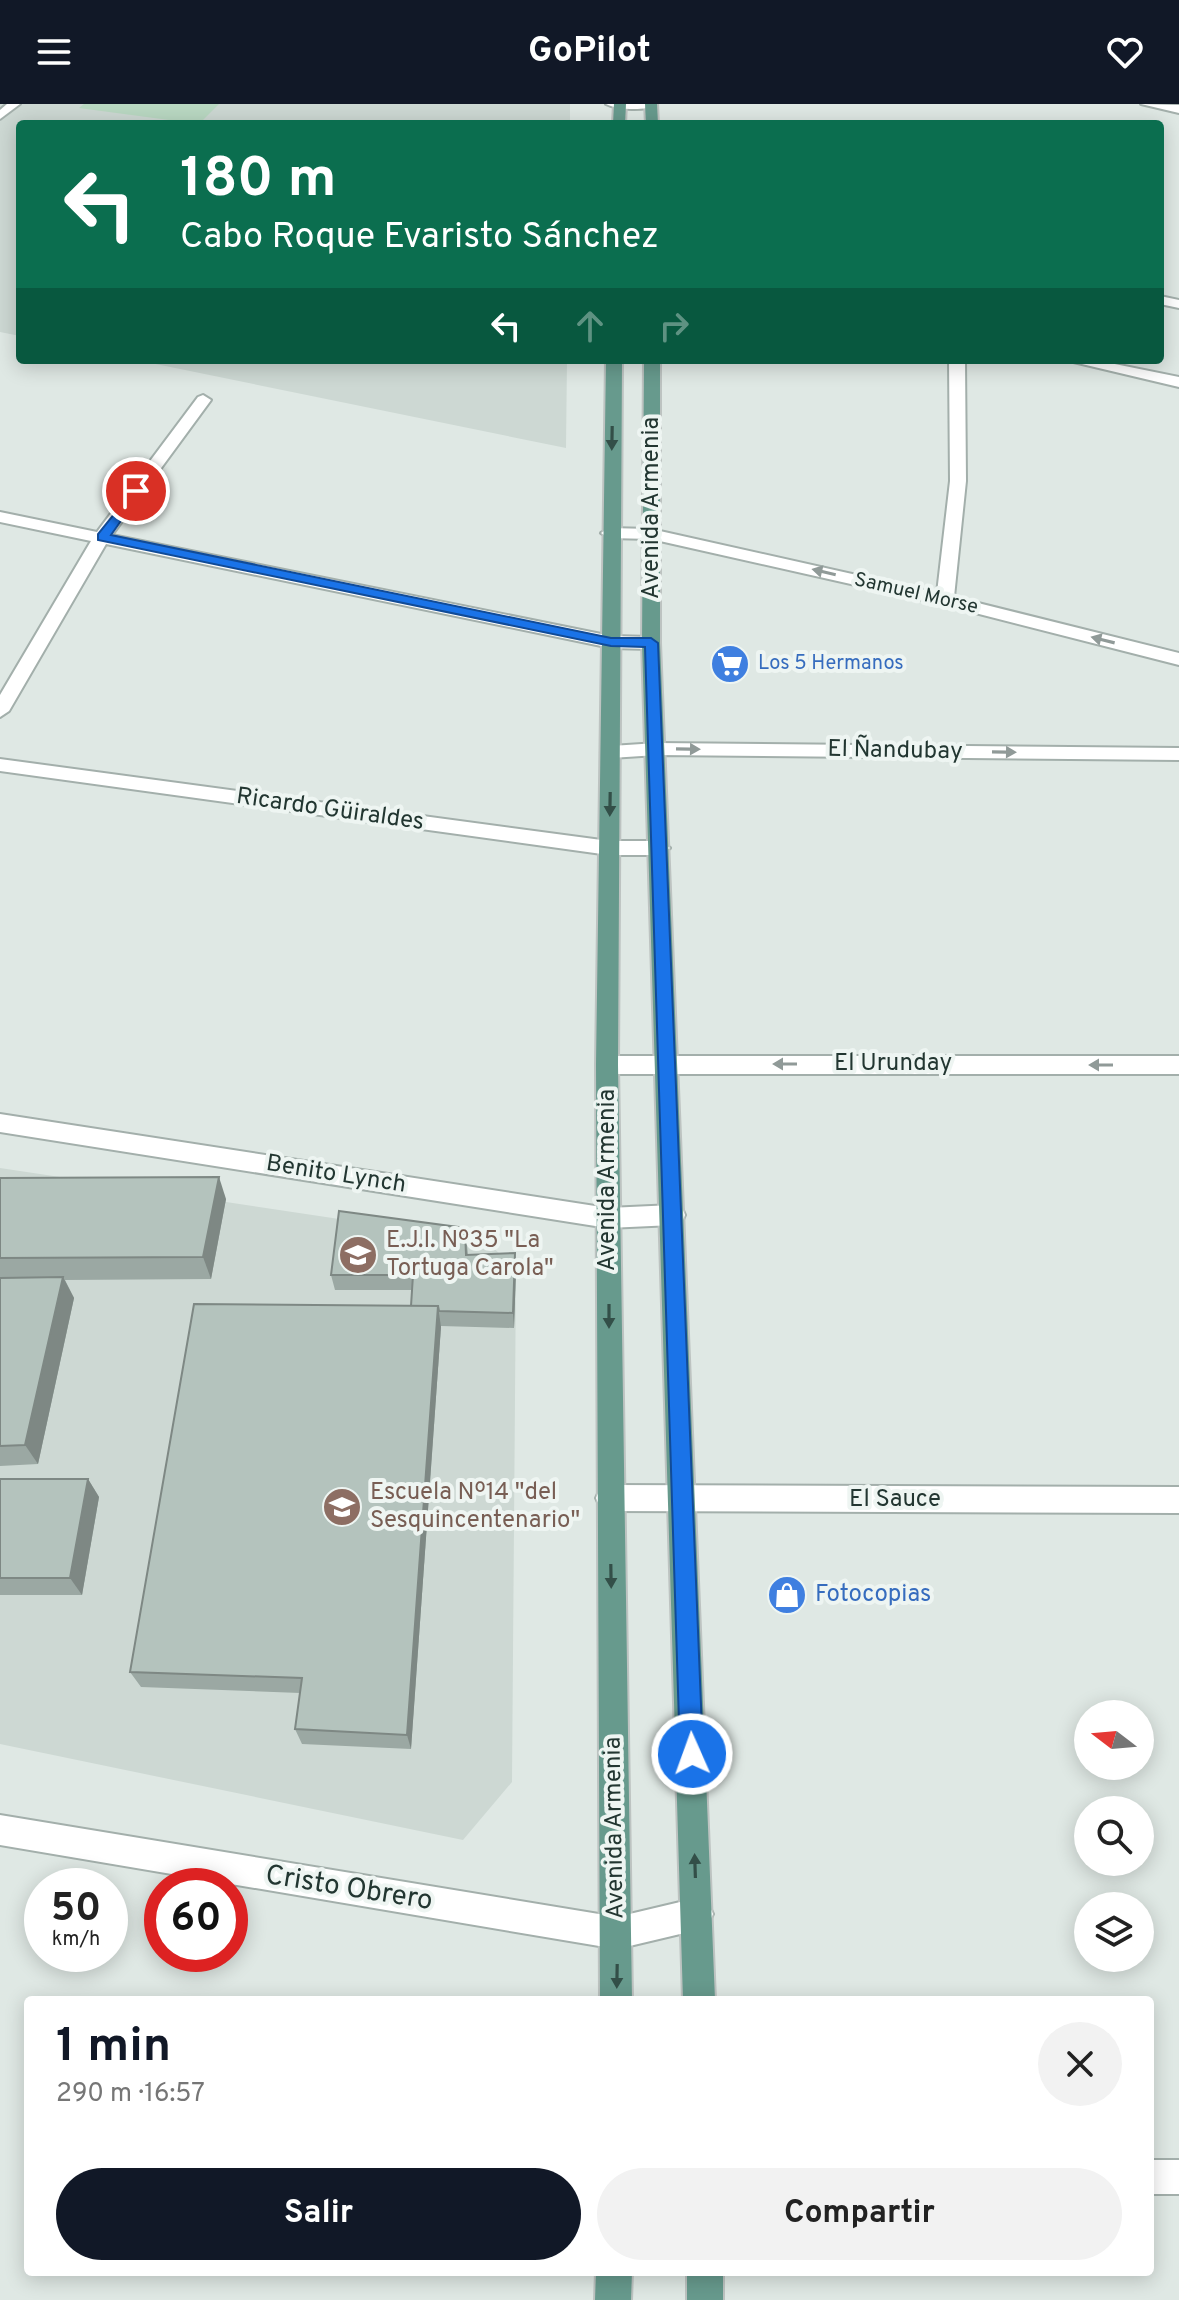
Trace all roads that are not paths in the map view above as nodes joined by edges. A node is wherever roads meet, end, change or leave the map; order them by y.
1 (14, 104) edge
2 (612, 104) edge
3 (620, 104) edge
4 (651, 104) edge
5 (1147, 104) edge
6 (1179, 109) edge
7 (0, 116) edge
8 (614, 364) edge
9 (652, 364) edge
10 (957, 364) edge
11 (1092, 364) edge
12 (1179, 382) edge
13 (203, 400) dead end
14 (0, 517) edge
15 (609, 533) junction
16 (651, 534) junction
17 (102, 537) junction
18 (945, 600) junction
19 (611, 642) junction
20 (651, 643) junction
21 (1179, 659) edge
22 (0, 711) edge
23 (657, 749) junction
24 (611, 752) junction
25 (1179, 754) edge
26 (0, 765) edge
27 (609, 848) junction
28 (660, 848) junction
29 (665, 1064) junction
30 (607, 1065) junction
31 (1179, 1065) edge
32 (0, 1123) edge
33 (673, 1215) junction
34 (608, 1218) junction
35 (610, 1498) junction
36 (684, 1499) junction
37 (1179, 1500) edge
38 (0, 1830) edge
39 (697, 1914) junction
40 (617, 1933) junction
41 (616, 1996) edge
42 (699, 1996) edge
43 (1154, 2177) edge
44 (1179, 2177) edge
45 (614, 2276) edge
46 (705, 2276) edge
47 (613, 2300) edge
48 (705, 2300) edge

1 - 7 lane
2 - 3 lane
3 - 4 lane
5 - 6 street
8 -> 15 main road, Avenida Armenia
9 - 16 main road, Avenida Armenia
10 - 18 street
11 - 12 street
13 - 17 street
14 - 17 street
15 - 16 street, Samuel Morse
15 - 19 main road, Avenida Armenia
18 -> 16 street, Samuel Morse
16 - 20 main road, Avenida Armenia
17 - 19 street
17 - 22 street
21 -> 18 street, Samuel Morse
19 - 20 street
19 - 24 main road, Avenida Armenia
20 - 23 main road, Avenida Armenia
23 - 24 street, El Ñandubay
23 -> 25 street, El Ñandubay
23 - 28 main road, Avenida Armenia
24 -> 27 main road, Avenida Armenia
26 - 27 street, Ricardo Güiraldes
27 - 28 street, Ricardo Güiraldes
27 - 30 main road, Avenida Armenia
28 - 29 main road, Avenida Armenia
29 - 30 street, El Urunday
31 -> 29 street, El Urunday
29 - 33 main road, Avenida Armenia
30 - 34 main road, Avenida Armenia
32 - 34 street, Benito Lynch
33 - 34 street, Benito Lynch
33 - 36 main road, Avenida Armenia
34 -> 35 main road, Avenida Armenia
35 - 36 street, El Sauce
35 -> 40 main road, Avenida Armenia
36 - 37 street, El Sauce
39 -> 36 main road, Avenida Armenia
38 - 40 street, Cristo Obrero
39 - 40 street, Cristo Obrero
39 - 42 main road, Avenida Armenia
40 -> 41 main road, Avenida Armenia
43 - 44 street
45 - 47 main road
46 - 48 main road

